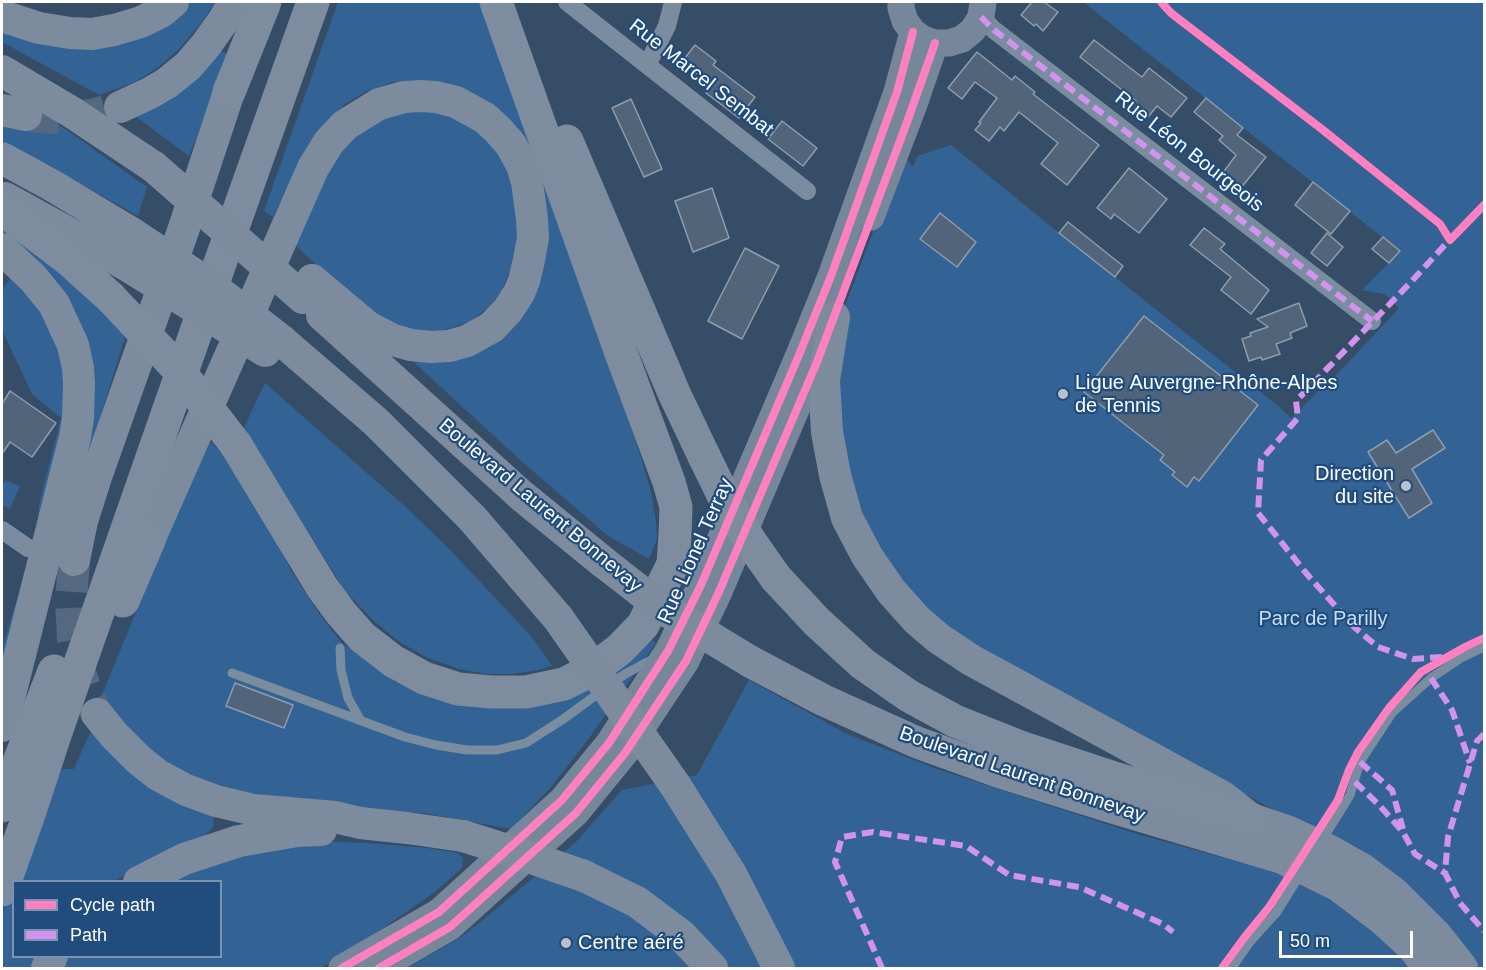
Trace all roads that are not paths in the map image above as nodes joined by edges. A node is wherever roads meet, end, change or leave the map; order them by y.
1 (173, 2) edge
2 (234, 2) edge
3 (265, 2) edge
4 (291, 2) edge
5 (313, 2) edge
6 (496, 2) edge
7 (511, 2) edge
8 (567, 2) edge
9 (673, 2) edge
10 (901, 2) edge
11 (982, 9) edge
12 (2, 16) edge
13 (924, 37) junction
14 (647, 65) junction
15 (2, 71) edge
16 (230, 92) joint
17 (120, 107) tunnel mouth
18 (2, 158) edge
19 (807, 191) dead end
20 (2, 196) edge
21 (2, 209) edge
22 (2, 249) edge
23 (308, 289) junction
24 (834, 317) junction
25 (1372, 321) dead end
26 (278, 349) junction
27 (2, 530) edge
28 (150, 538) joint
29 (28, 548) dead end
30 (74, 560) tunnel mouth
31 (1485, 647) edge
32 (340, 648) dead end
33 (668, 651) junction
34 (232, 673) dead end
35 (97, 714) tunnel mouth
36 (360, 721) junction
37 (2, 726) edge
38 (15, 812) edge
39 (1251, 819) junction
40 (360, 823) junction
41 (143, 880) edge
42 (2, 890) edge
43 (342, 969) edge
44 (379, 969) edge
45 (712, 969) edge
46 (779, 969) edge
47 (1232, 969) edge
48 (1429, 969) edge
49 (1462, 969) edge

1 - 12 highway
2 - 17 highway
3 - 16 highway
4 - 38 highway
5 - 38 highway
6 - 21 highway, bridge
7 - 39 highway, bridge
8 - 14 street, Rue Marcel Sembat
9 - 14 street
10 - 13 main road
11 - 13 main road
11 - 25 street, Rue Léon Bourgeois
13 - 24 main road, Rue Lionel Terray
13 - 33 main road, Rue Lionel Terray
14 - 19 street, Rue Marcel Sembat
15 - 23 highway, Boulevard Laurent Bonnevay, bridge
16 - 30 highway
18 - 26 highway, bridge
20 - 26 highway, bridge
22 - 37 highway
23 - 28 highway
23 - 48 highway, Boulevard Laurent Bonnevay, bridge
24 - 39 highway
24 - 44 main road, Rue Lionel Terray
26 - 46 highway, bridge
27 - 29 street
28 - 38 highway
31 - 47 lane, bridge
32 - 36 lane
33 - 36 lane
33 - 43 main road, Rue Lionel Terray
34 - 36 lane
35 - 40 highway
38 - 42 highway
39 - 49 highway
40 - 41 highway
40 - 45 highway, bridge

